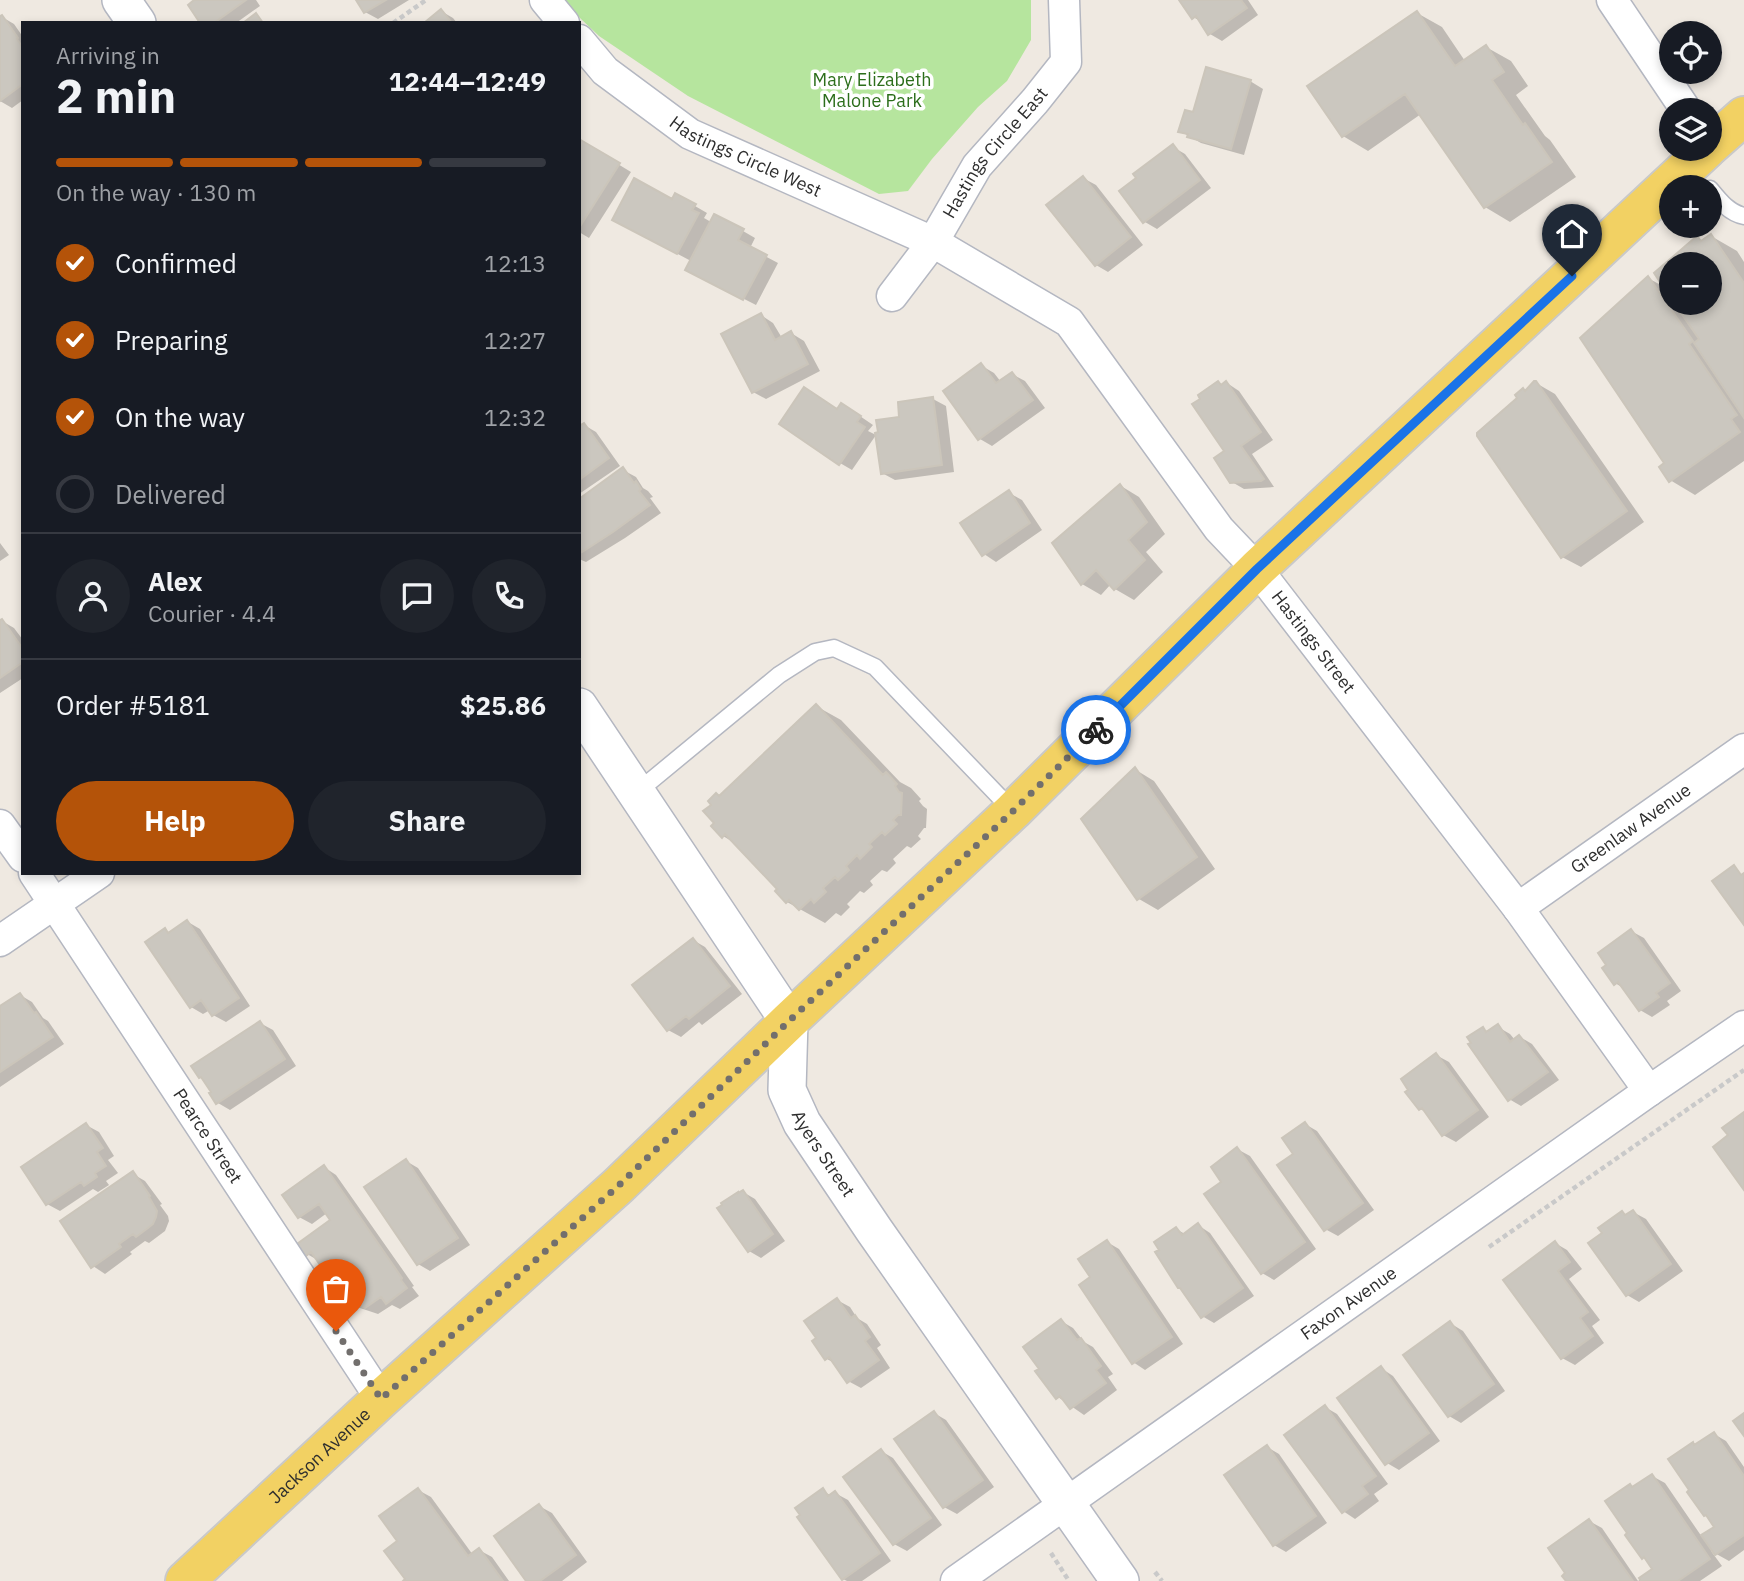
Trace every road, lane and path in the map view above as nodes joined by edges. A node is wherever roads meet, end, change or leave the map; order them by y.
1 (121, 0) edge
2 (426, 0) edge
3 (545, 0) edge
4 (1064, 0) edge
5 (1612, 0) edge
6 (136, 21) edge
7 (396, 21) edge
8 (562, 21) edge
9 (581, 42) edge
10 (1678, 98) edge
11 (1744, 116) edge
12 (1705, 167) edge
13 (1744, 216) edge
14 (933, 242) junction
15 (892, 296) dead end
16 (1257, 569) junction
17 (581, 710) edge
18 (1744, 749) edge
19 (636, 793) junction
20 (1013, 811) junction
21 (0, 825) edge
22 (21, 855) edge
23 (35, 875) edge
24 (96, 875) edge
25 (55, 904) junction
26 (1518, 908) junction
27 (0, 941) edge
28 (789, 1021) junction
29 (1744, 1026) edge
30 (1744, 1070) edge
31 (1649, 1091) junction
32 (1484, 1250) dead end
33 (381, 1399) junction
34 (1066, 1504) junction
35 (1040, 1559) dead end
36 (1137, 1576) edge
37 (185, 1581) edge
38 (956, 1581) edge
39 (1069, 1581) edge
40 (1162, 1581) edge

1 - 6 street
2 - 7 path
3 - 8 street
4 - 14 street, Hastings Circle East
5 - 10 street
9 - 14 street, Hastings Circle West
11 - 12 main road, Jackson Avenue
12 - 13 lane
12 - 16 main road, Jackson Avenue
14 - 15 street, Hastings Circle East
14 - 16 street, Hastings Street
16 - 20 main road, Jackson Avenue
16 - 26 street, Hastings Street
17 - 19 street
18 - 26 street, Greenlaw Avenue
19 - 20 lane
19 - 28 street
20 - 28 main road, Jackson Avenue
21 - 22 street
23 - 25 street, Pearce Street
24 - 25 street
25 - 27 street
25 - 33 street, Pearce Street
26 - 31 street, Hastings Street
28 - 33 main road, Jackson Avenue
28 - 34 street, Ayers Street
29 - 31 street, Faxon Avenue
30 - 32 path
31 - 34 street, Faxon Avenue
33 - 37 main road, Jackson Avenue
34 - 36 street, Ayers Street
34 - 38 street, Faxon Avenue
35 - 39 path
36 - 40 path

